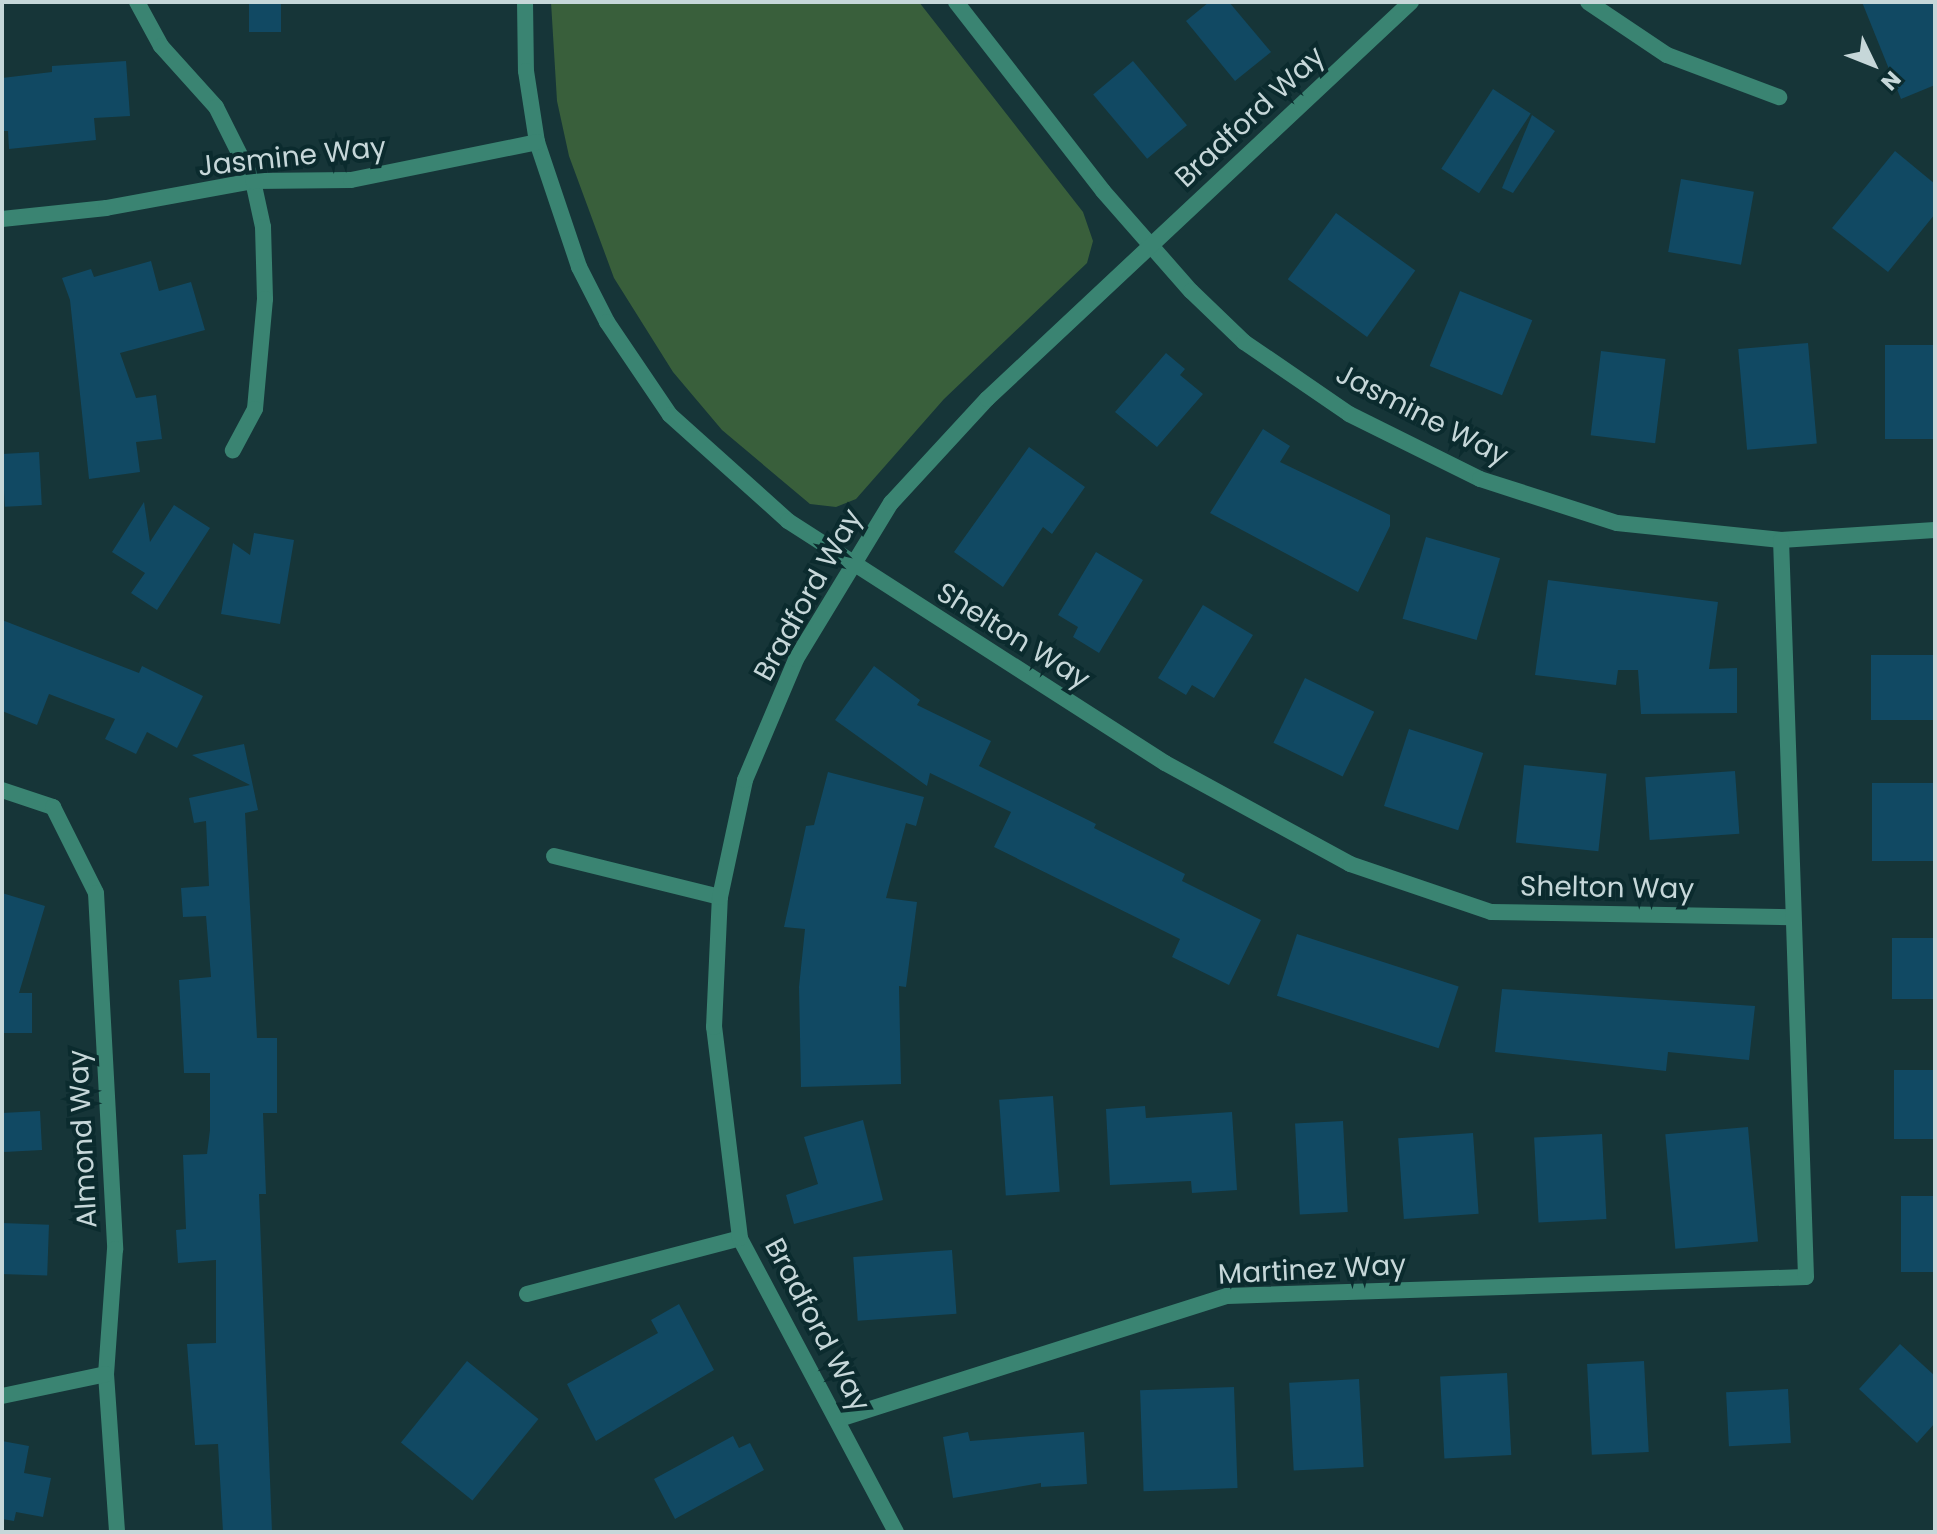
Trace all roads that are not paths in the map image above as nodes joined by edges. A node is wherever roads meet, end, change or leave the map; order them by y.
1 (137, 2) edge
2 (525, 2) edge
3 (956, 2) edge
4 (1411, 2) edge
5 (1588, 2) edge
6 (1779, 97) dead end
7 (537, 142) junction
8 (253, 181) junction
9 (2, 219) edge
10 (1150, 246) junction
11 (233, 450) dead end
12 (1935, 530) edge
13 (1781, 540) junction
14 (852, 564) junction
15 (2, 790) edge
16 (554, 856) dead end
17 (720, 897) junction
18 (1792, 917) junction
19 (740, 1238) junction
20 (527, 1294) dead end
21 (106, 1374) junction
22 (2, 1396) edge
23 (839, 1419) junction
24 (117, 1532) edge
25 (896, 1532) edge

1 - 8 street
2 - 7 street, Shelton Way
3 - 10 street, Jasmine Way
4 - 10 street, Bradford Way
5 - 6 street
7 - 8 street, Jasmine Way
7 - 14 street, Shelton Way
8 - 9 street, Jasmine Way
8 - 11 street
10 - 13 street, Jasmine Way
10 - 14 street, Bradford Way
12 - 13 street, Jasmine Way
13 - 18 street
14 - 17 street, Bradford Way
14 - 18 street, Shelton Way
15 - 21 street, Almond Way
16 - 17 street
17 - 19 street, Bradford Way
18 - 23 street, Martinez Way
19 - 20 street
19 - 23 street, Bradford Way
21 - 22 street
21 - 24 street, Almond Way
23 - 25 street, Bradford Way

